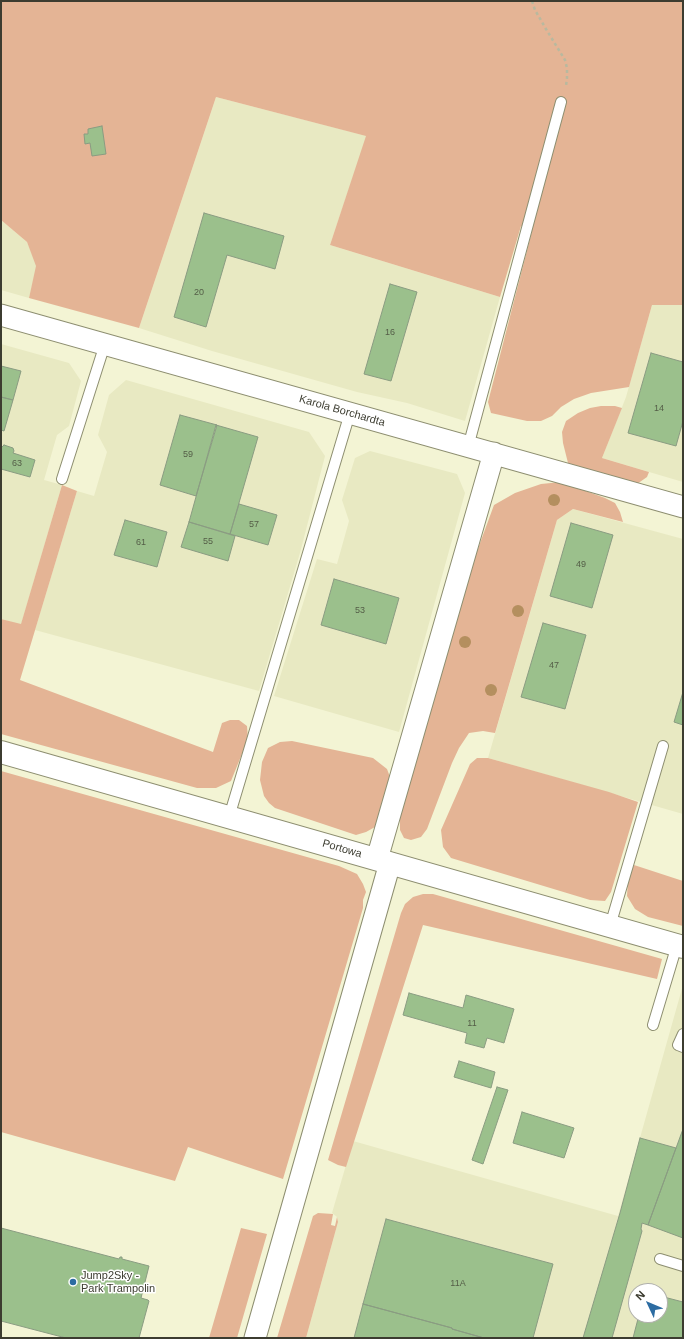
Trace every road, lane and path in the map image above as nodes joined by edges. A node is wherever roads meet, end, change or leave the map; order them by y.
1 (532, 1) edge
2 (562, 102) joint
3 (1, 315) edge
4 (105, 344) junction
5 (350, 413) junction
6 (468, 446) junction
7 (494, 453) junction
8 (62, 479) dead end
9 (683, 507) edge
10 (663, 746) dead end
11 (1, 752) edge
12 (229, 817) junction
13 (383, 861) junction
14 (610, 926) junction
15 (680, 946) edge
16 (653, 1025) dead end
17 (683, 1034) edge
18 (683, 1047) edge
19 (660, 1259) dead end
20 (683, 1266) edge
21 (255, 1338) edge

1 - 2 path
2 - 6 lane
3 - 4 street, Karola Borchardta
4 - 5 street, Karola Borchardta
4 - 8 lane
5 - 6 street, Karola Borchardta
5 - 12 lane
6 - 7 street, Karola Borchardta
7 - 9 street, Karola Borchardta
7 - 13 street
10 - 14 lane
11 - 12 main road, Portowa
12 - 13 main road, Portowa
13 - 14 main road, Portowa
13 - 21 street
14 - 15 main road, Portowa
15 - 16 lane
17 - 18 lane
19 - 20 lane

